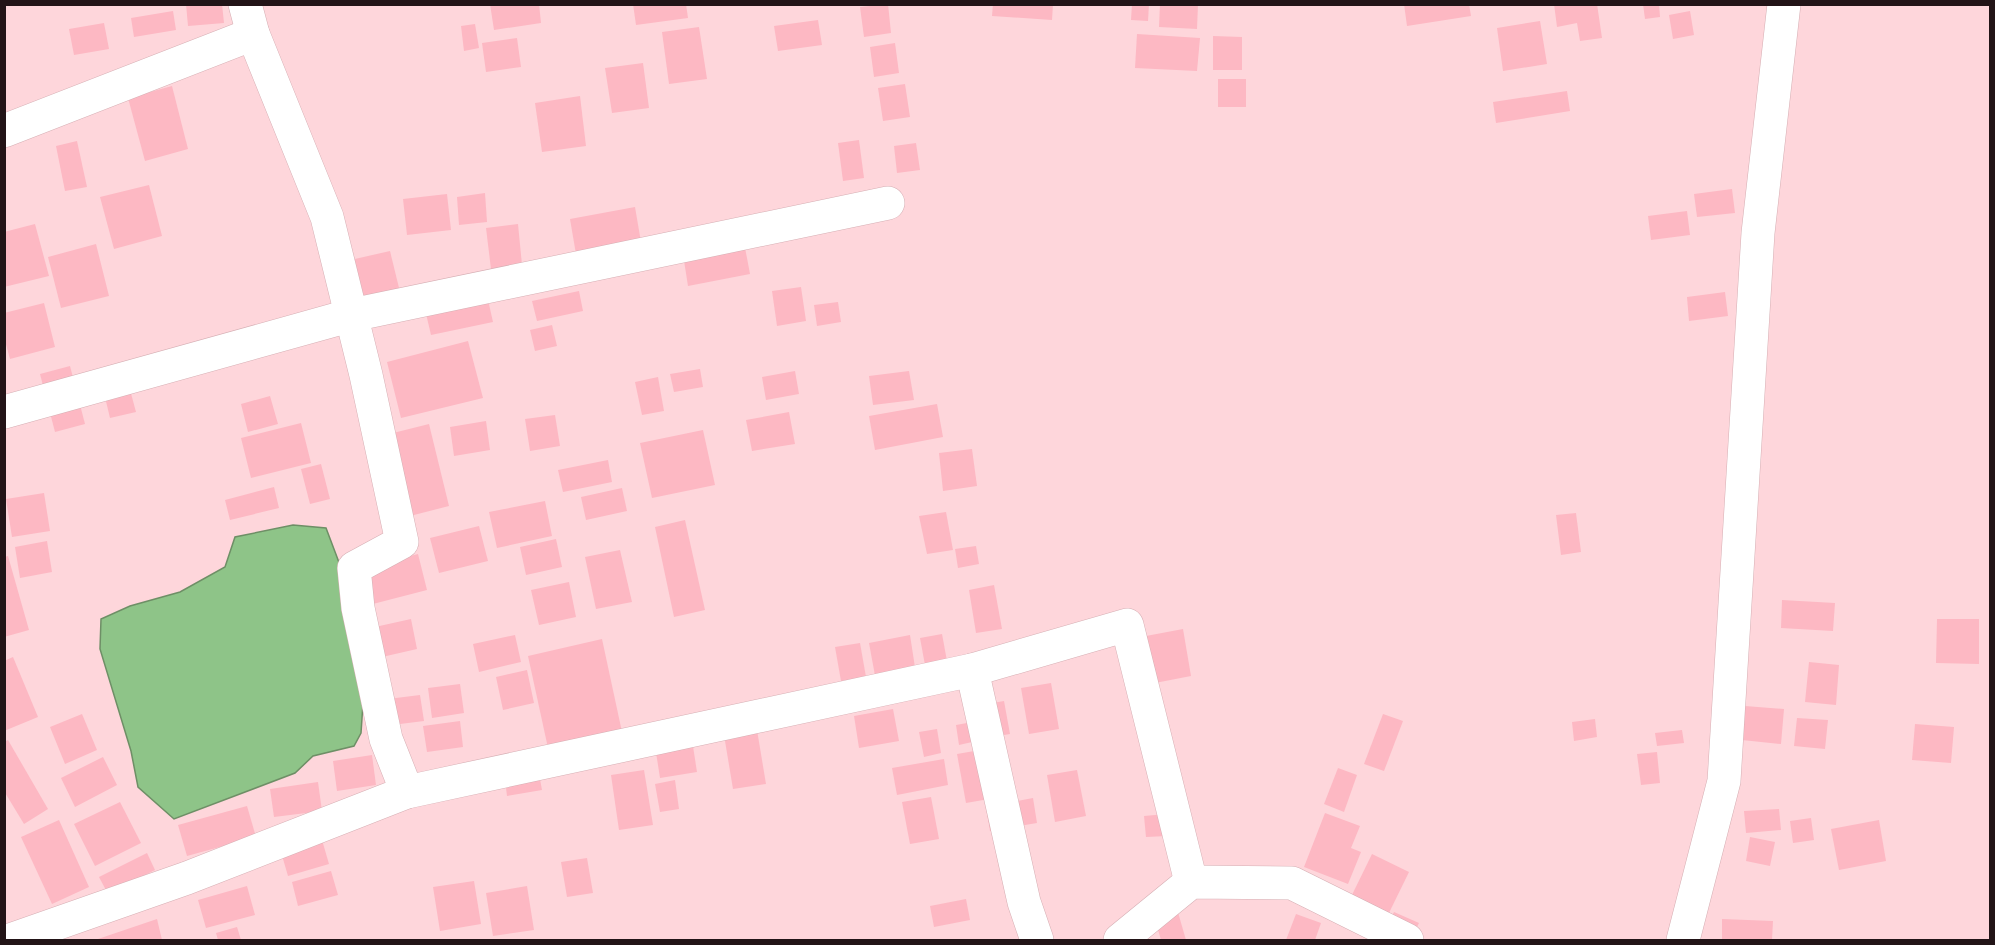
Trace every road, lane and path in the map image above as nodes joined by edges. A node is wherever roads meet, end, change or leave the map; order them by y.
1 (1784, 4) edge
2 (249, 20) edge
3 (4, 131) edge
4 (888, 203) dead end
5 (351, 315) junction
6 (4, 412) edge
7 (972, 670) junction
8 (407, 792) junction
9 (1191, 882) junction
10 (10, 940) edge
11 (1037, 940) edge
12 (1120, 940) edge
13 (1407, 940) edge
14 (1683, 940) edge

1 - 14 street
2 - 3 street
2 - 5 street
4 - 5 street
5 - 6 street
5 - 8 street
7 - 8 street
7 - 9 street
7 - 11 street
8 - 10 street
9 - 12 street
9 - 13 street

